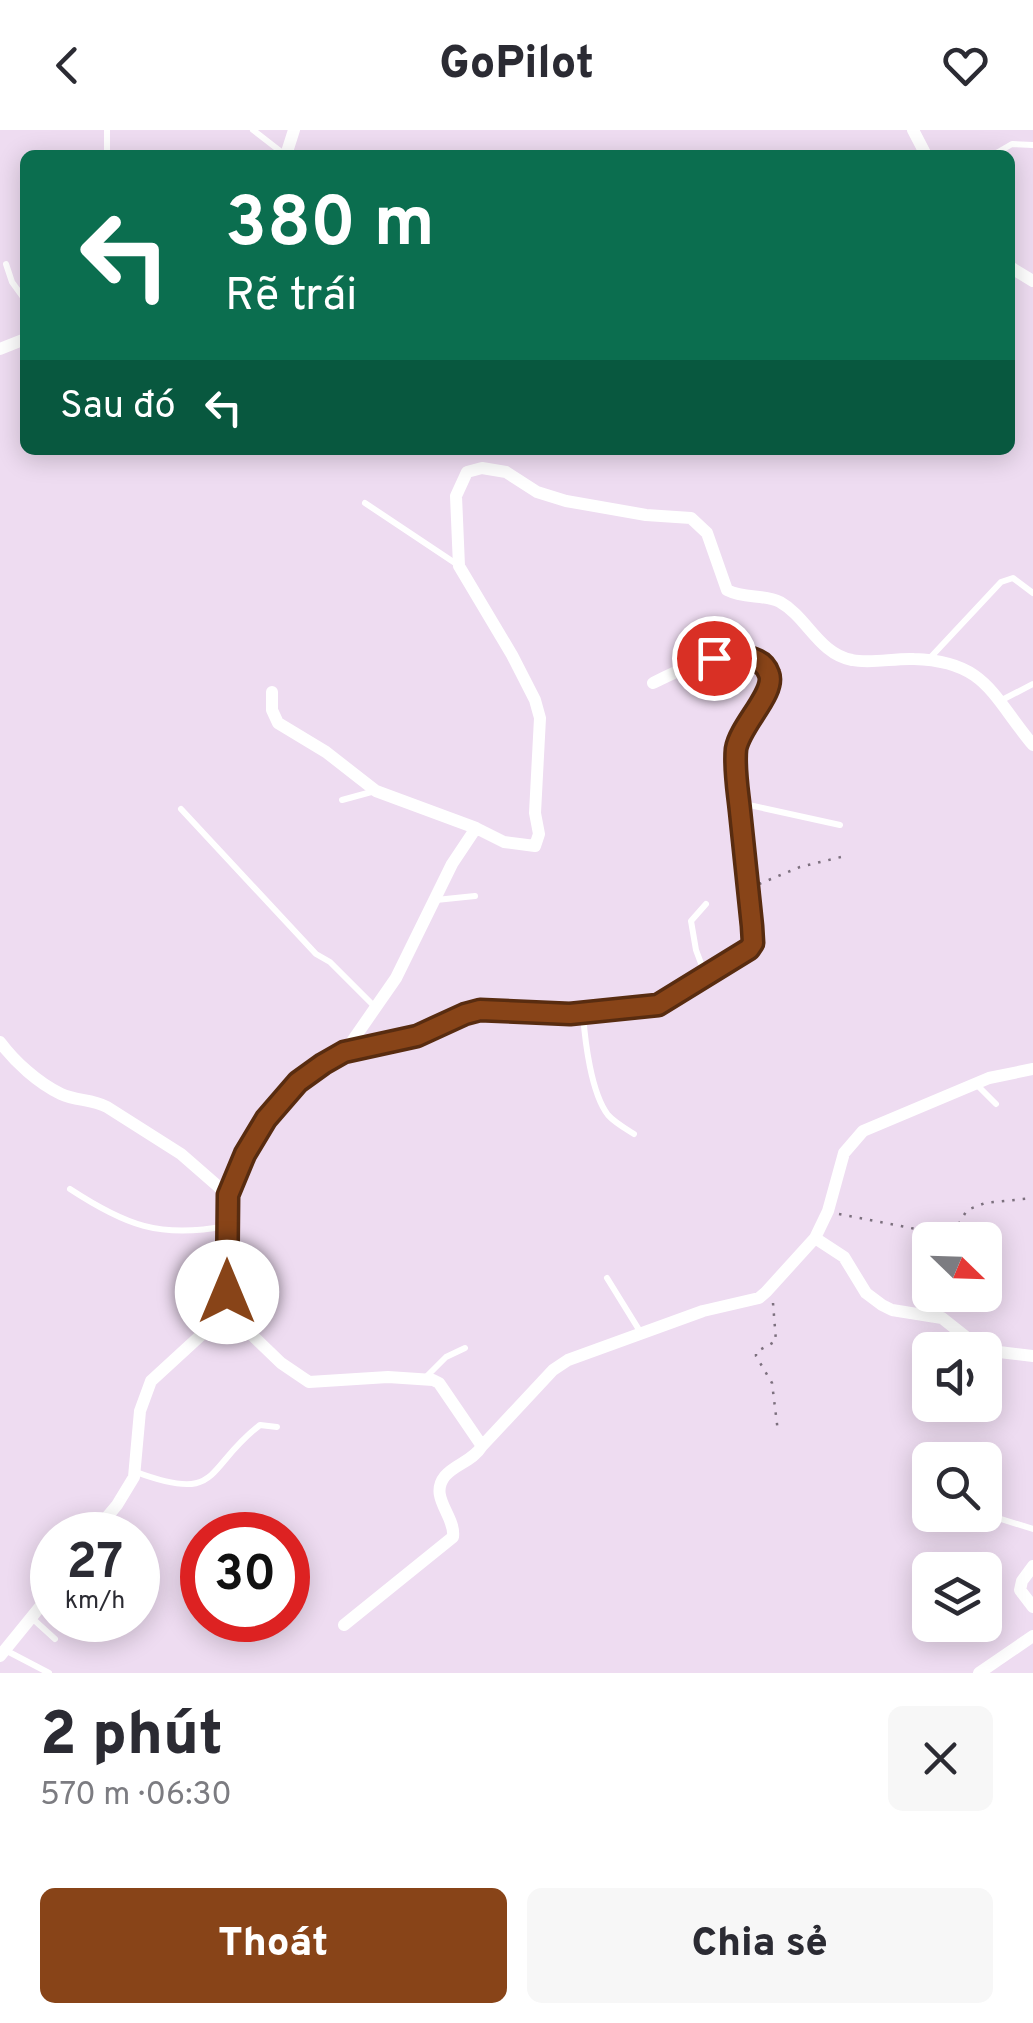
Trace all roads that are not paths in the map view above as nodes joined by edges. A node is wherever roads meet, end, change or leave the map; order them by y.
1 (253, 130) edge
2 (1033, 145) edge
3 (279, 150) edge
4 (1003, 150) edge
5 (6, 264) dead end
6 (20, 293) edge
7 (365, 503) dead end
8 (459, 566) junction
9 (1033, 593) edge
10 (928, 660) junction
11 (653, 683) dead end
12 (1033, 684) edge
13 (272, 692) dead end
14 (998, 702) junction
15 (1033, 745) edge
16 (376, 790) junction
17 (342, 800) dead end
18 (739, 802) junction
19 (181, 809) dead end
20 (840, 825) dead end
21 (476, 828) junction
22 (475, 896) dead end
23 (435, 900) junction
24 (706, 904) dead end
25 (706, 975) junction
26 (375, 1007) junction
27 (583, 1013) junction
28 (0, 1042) edge
29 (344, 1052) junction
30 (1033, 1070) edge
31 (976, 1083) junction
32 (996, 1104) dead end
33 (634, 1134) dead end
34 (70, 1189) dead end
35 (228, 1195) junction
36 (227, 1226) junction
37 (814, 1238) junction
38 (606, 1278) dead end
39 (224, 1314) junction
40 (641, 1334) junction
41 (464, 1348) dead end
42 (1033, 1356) edge
43 (426, 1378) junction
44 (278, 1428) dead end
45 (482, 1446) junction
46 (135, 1471) junction
47 (112, 1512) edge
48 (1002, 1519) edge
49 (1033, 1529) edge
50 (1033, 1566) edge
51 (1033, 1606) edge
52 (30, 1622) edge
53 (344, 1624) dead end
54 (1033, 1636) edge
55 (3, 1653) edge
56 (49, 1673) edge
57 (979, 1673) edge

1 - 3 lane
2 - 4 lane
5 - 6 lane
7 - 8 lane
8 - 10 street
8 - 21 street
9 - 10 lane
10 - 14 street
11 - 18 street
12 - 14 lane
13 - 16 street
14 - 15 street
16 - 17 lane
16 - 21 street
18 - 20 lane
18 - 25 street
19 - 26 lane
21 - 23 street
22 - 23 lane
23 - 26 street
24 - 25 lane
25 - 27 street
26 - 29 street
27 - 29 street
27 - 33 lane
28 - 35 street
29 - 35 street
30 - 31 street
31 - 32 lane
31 - 37 street
34 - 36 lane
35 - 36 street
36 - 39 street
37 - 40 street
37 - 42 street
38 - 40 lane
39 - 43 street
39 - 46 street
40 - 45 street
41 - 43 lane
43 - 45 street
44 - 46 lane
45 - 53 street
46 - 47 street
48 - 49 lane
50 - 51 street
52 - 55 street
54 - 57 street
55 - 56 lane

